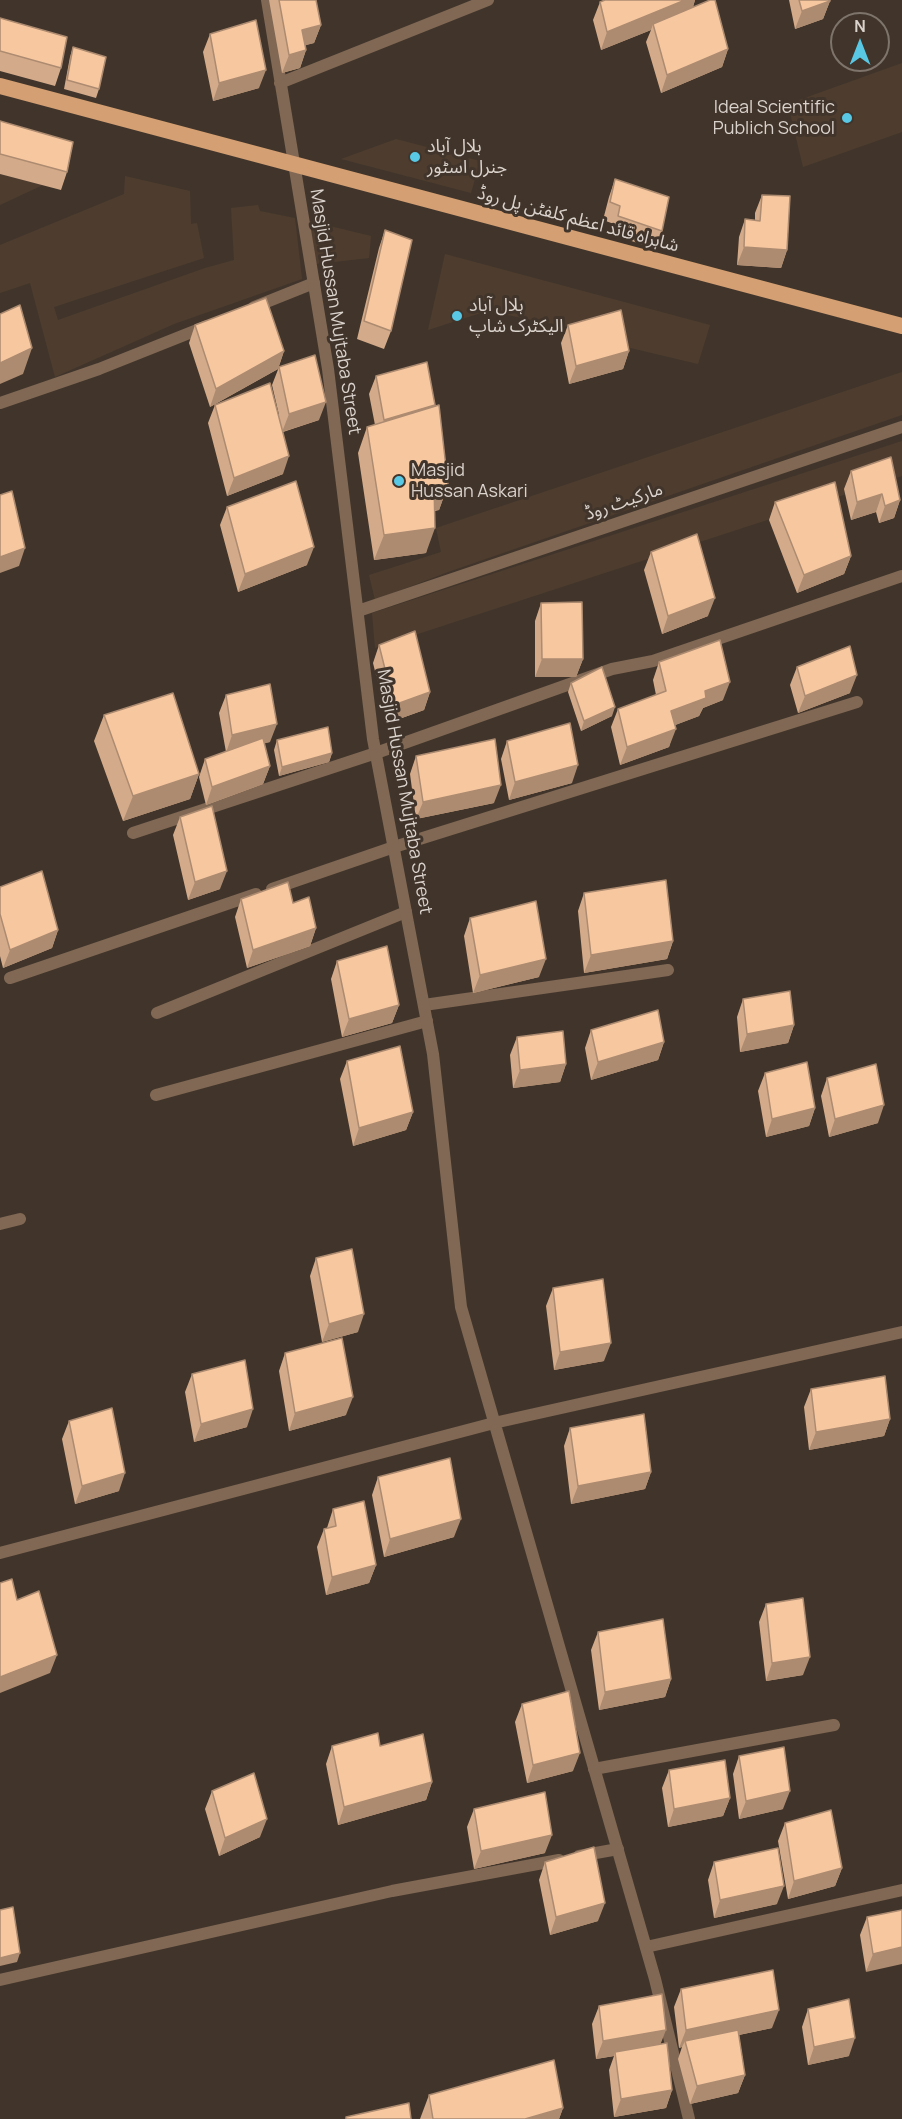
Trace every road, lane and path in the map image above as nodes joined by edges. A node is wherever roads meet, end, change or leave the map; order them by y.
1 (267, 0) edge
2 (488, 0) edge
3 (280, 83) junction
4 (0, 86) edge
5 (295, 164) junction
6 (314, 283) junction
7 (239, 313) edge
8 (217, 322) edge
9 (902, 326) edge
10 (0, 403) edge
11 (902, 427) edge
12 (902, 576) edge
13 (358, 611) junction
14 (857, 702) dead end
15 (376, 753) junction
16 (134, 833) dead end
17 (394, 848) junction
18 (406, 912) junction
19 (668, 970) dead end
20 (10, 978) dead end
21 (424, 1005) junction
22 (157, 1013) dead end
23 (427, 1021) junction
24 (156, 1095) dead end
25 (20, 1219) dead end
26 (0, 1224) edge
27 (902, 1332) edge
28 (494, 1423) junction
29 (0, 1552) edge
30 (834, 1725) dead end
31 (594, 1769) junction
32 (618, 1849) junction
33 (902, 1890) edge
34 (646, 1947) junction
35 (0, 1980) edge
36 (689, 2119) edge

1 - 3 street, Masjid Hussan Mujtaba Street
2 - 3 street
3 - 5 street, Masjid Hussan Mujtaba Street
4 - 5 highway, شاہراہ قائد اعظم کلفٹن پل روڈ
5 - 6 street, Masjid Hussan Mujtaba Street
5 - 9 highway, شاہراہ قائد اعظم کلفٹن پل روڈ
6 - 7 street
6 - 13 street, Masjid Hussan Mujtaba Street
8 - 10 street
11 - 13 street, مارکیٹ روڈ
12 - 15 street
13 - 15 street, Masjid Hussan Mujtaba Street
14 - 17 street
15 - 16 street
15 - 17 street, Masjid Hussan Mujtaba Street
17 - 18 street, Masjid Hussan Mujtaba Street
17 - 20 street
18 - 21 street, Masjid Hussan Mujtaba Street
18 - 22 street
19 - 21 street
21 - 23 street, Masjid Hussan Mujtaba Street
23 - 24 street
23 - 28 street, Masjid Hussan Mujtaba Street
25 - 26 street
27 - 28 street
28 - 29 street
28 - 31 street, Masjid Hussan Mujtaba Street
30 - 31 street
31 - 32 street, Masjid Hussan Mujtaba Street
32 - 34 street, Masjid Hussan Mujtaba Street
32 - 35 street
33 - 34 street
34 - 36 street, Masjid Hussan Mujtaba Street

